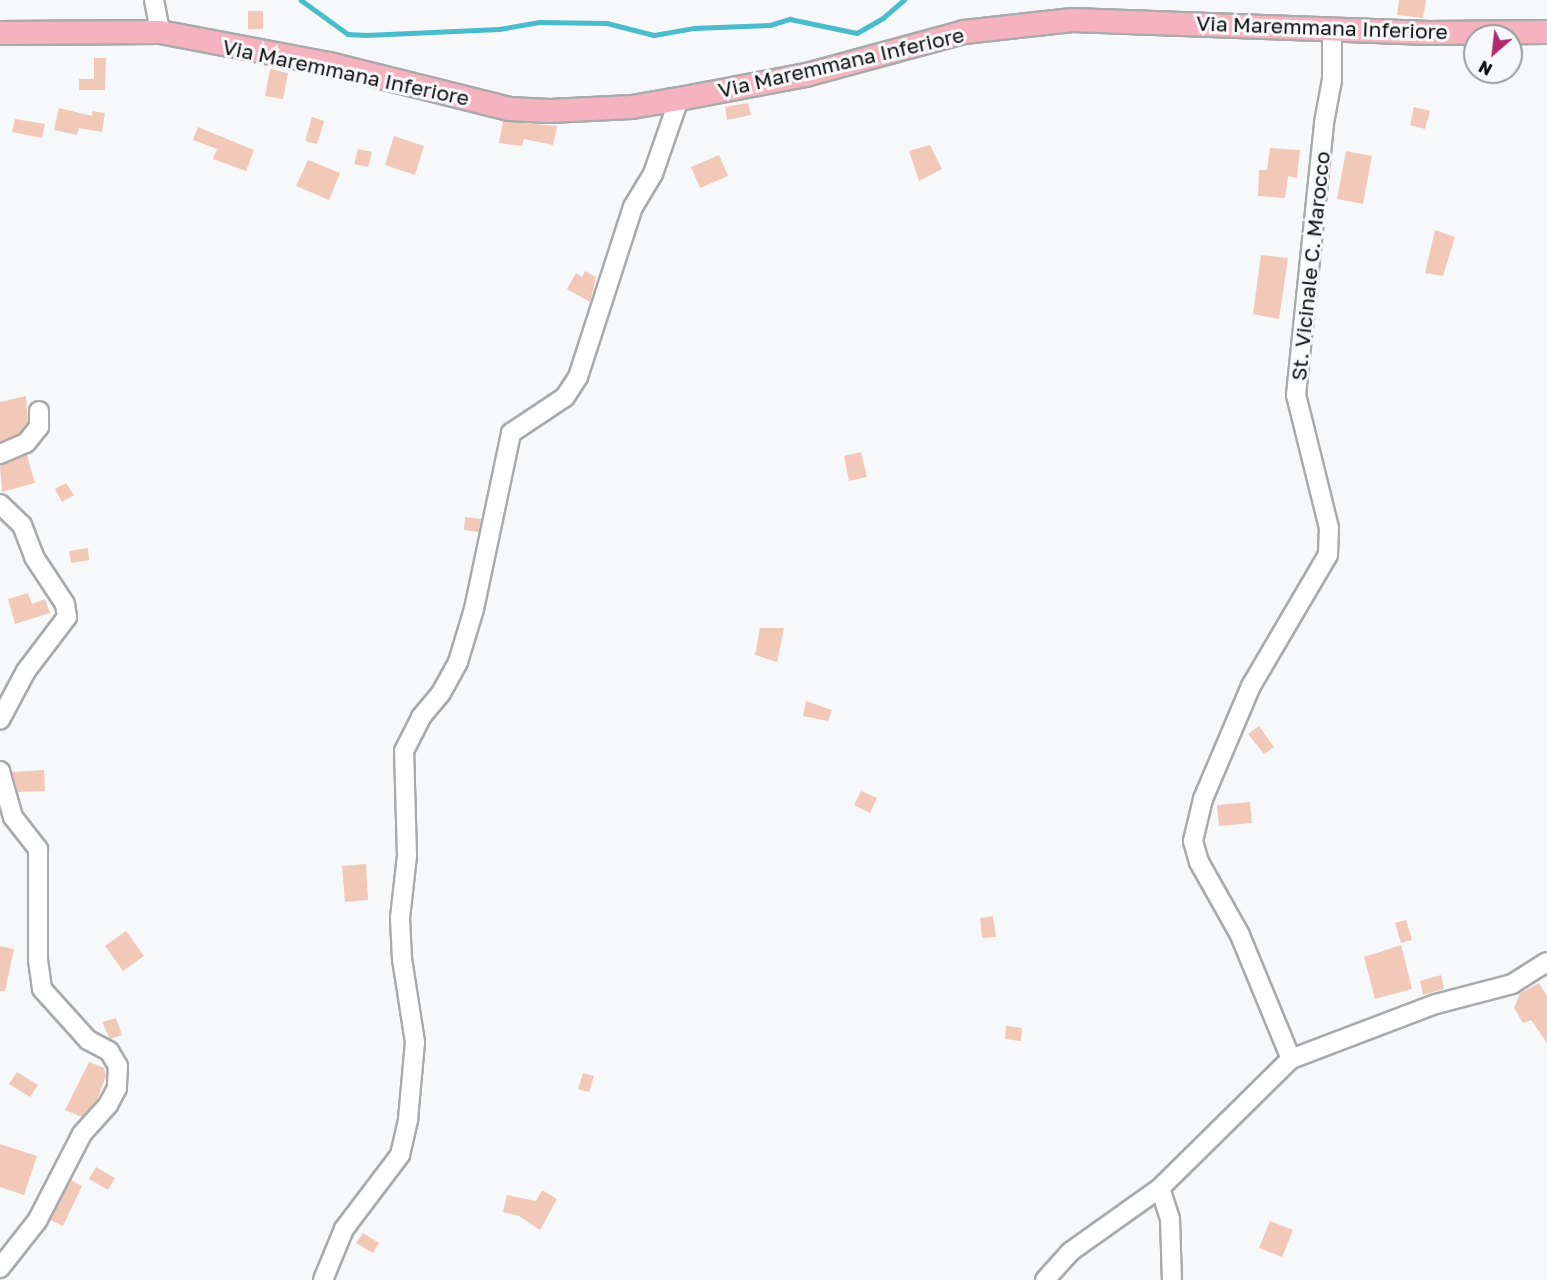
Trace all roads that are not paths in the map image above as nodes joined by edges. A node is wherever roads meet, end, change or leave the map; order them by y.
1 (154, 0) edge
2 (1332, 27) junction
3 (160, 32) junction
4 (1547, 32) edge
5 (0, 33) edge
6 (679, 99) junction
7 (39, 411) dead end
8 (0, 454) edge
9 (0, 504) edge
10 (0, 720) edge
11 (0, 771) edge
12 (1547, 962) edge
13 (1291, 1059) junction
14 (1160, 1188) junction
15 (0, 1268) edge
16 (323, 1280) edge
17 (1045, 1280) edge
18 (1172, 1280) edge

1 - 3 street
2 - 4 main road, Via Maremmana Inferiore
2 - 6 main road, Via Maremmana Inferiore
2 - 13 street, St. Vicinale C. Marocco
3 - 5 main road, Via Maremmana Inferiore
3 - 6 main road, Via Maremmana Inferiore
6 - 16 street
7 - 8 street
9 - 10 street
11 - 15 street
12 - 13 street
13 - 14 street
14 - 17 street
14 - 18 street

